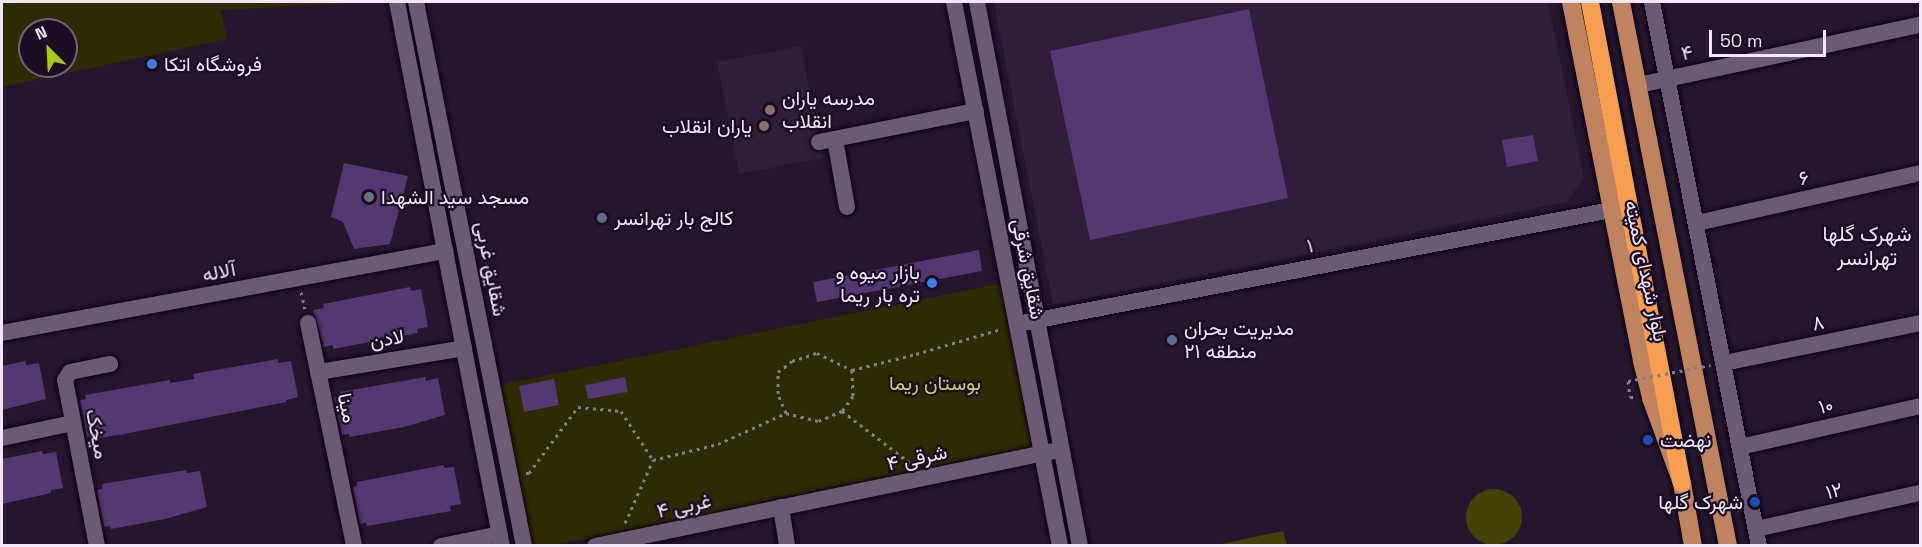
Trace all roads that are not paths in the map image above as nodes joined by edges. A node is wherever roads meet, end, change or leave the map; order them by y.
1 (397, 2) edge
2 (416, 2) edge
3 (954, 2) edge
4 (977, 2) edge
5 (1571, 2) edge
6 (1590, 2) edge
7 (1621, 2) edge
8 (1652, 2) edge
9 (1920, 25) edge
10 (1669, 78) junction
11 (1639, 85) junction
12 (976, 111) junction
13 (1920, 173) edge
14 (451, 174) junction
15 (431, 178) junction
16 (847, 207) dead end
17 (1611, 210) junction
18 (1697, 223) junction
19 (445, 251) junction
20 (1036, 319) junction
21 (308, 323) road end
22 (1920, 323) edge
23 (1017, 324) junction
24 (2, 333) edge
25 (464, 348) junction
26 (110, 364) dead end
27 (1717, 364) junction
28 (318, 372) junction
29 (1920, 406) edge
30 (73, 423) junction
31 (2, 438) edge
32 (1740, 447) junction
33 (1062, 449) junction
34 (1042, 453) junction
35 (1682, 483) junction
36 (1920, 493) edge
37 (781, 507) junction
38 (1758, 538) edge
39 (501, 540) edge
40 (97, 546) edge
41 (354, 546) edge
42 (441, 546) edge
43 (524, 546) edge
44 (596, 546) edge
45 (788, 546) edge
46 (1060, 546) edge
47 (1080, 546) edge
48 (1693, 546) edge
49 (1728, 546) edge

1 - 15 street
2 - 14 street, شقایق غربی
3 - 12 street, شقایق شرقی
4 - 20 street, شقایق شرقی
5 - 17 main road, بلوار شهدای کمیته
6 - 35 highway
7 - 11 main road, بلوار شهدای کمیته
8 - 10 street
9 - 10 street, ۴
10 - 11 street, ۴
10 - 18 street
11 - 49 main road, بلوار شهدای کمیته
12 - 16 street
12 - 23 street, شقایق شرقی
13 - 18 street, ۶
14 - 15 street
14 - 43 street, شقایق غربی
15 - 19 street
17 - 20 street, ۱
17 - 35 main road, بلوار شهدای کمیته
18 - 27 street
19 - 24 street, آلاله
19 - 25 street
20 - 23 street, ۱
20 - 33 street, شقایق شرقی
21 - 28 street, مینا
22 - 27 street, ۸
23 - 34 street, شقایق شرقی
25 - 28 street, لادن
25 - 39 street
26 - 30 street, میخک
27 - 32 street
28 - 41 street, مینا
29 - 32 street, ۱۰
30 - 31 street
30 - 40 street, میخک
32 - 38 street
33 - 34 street, ۴ شرقی
33 - 47 street, شقایق شرقی
34 - 37 street, ۴ شرقی
34 - 46 street, شقایق شرقی
35 - 48 main road, بلوار شهدای کمیته
36 - 38 street, ۱۲
37 - 44 street, ۴ غربی
37 - 45 street
39 - 42 street

